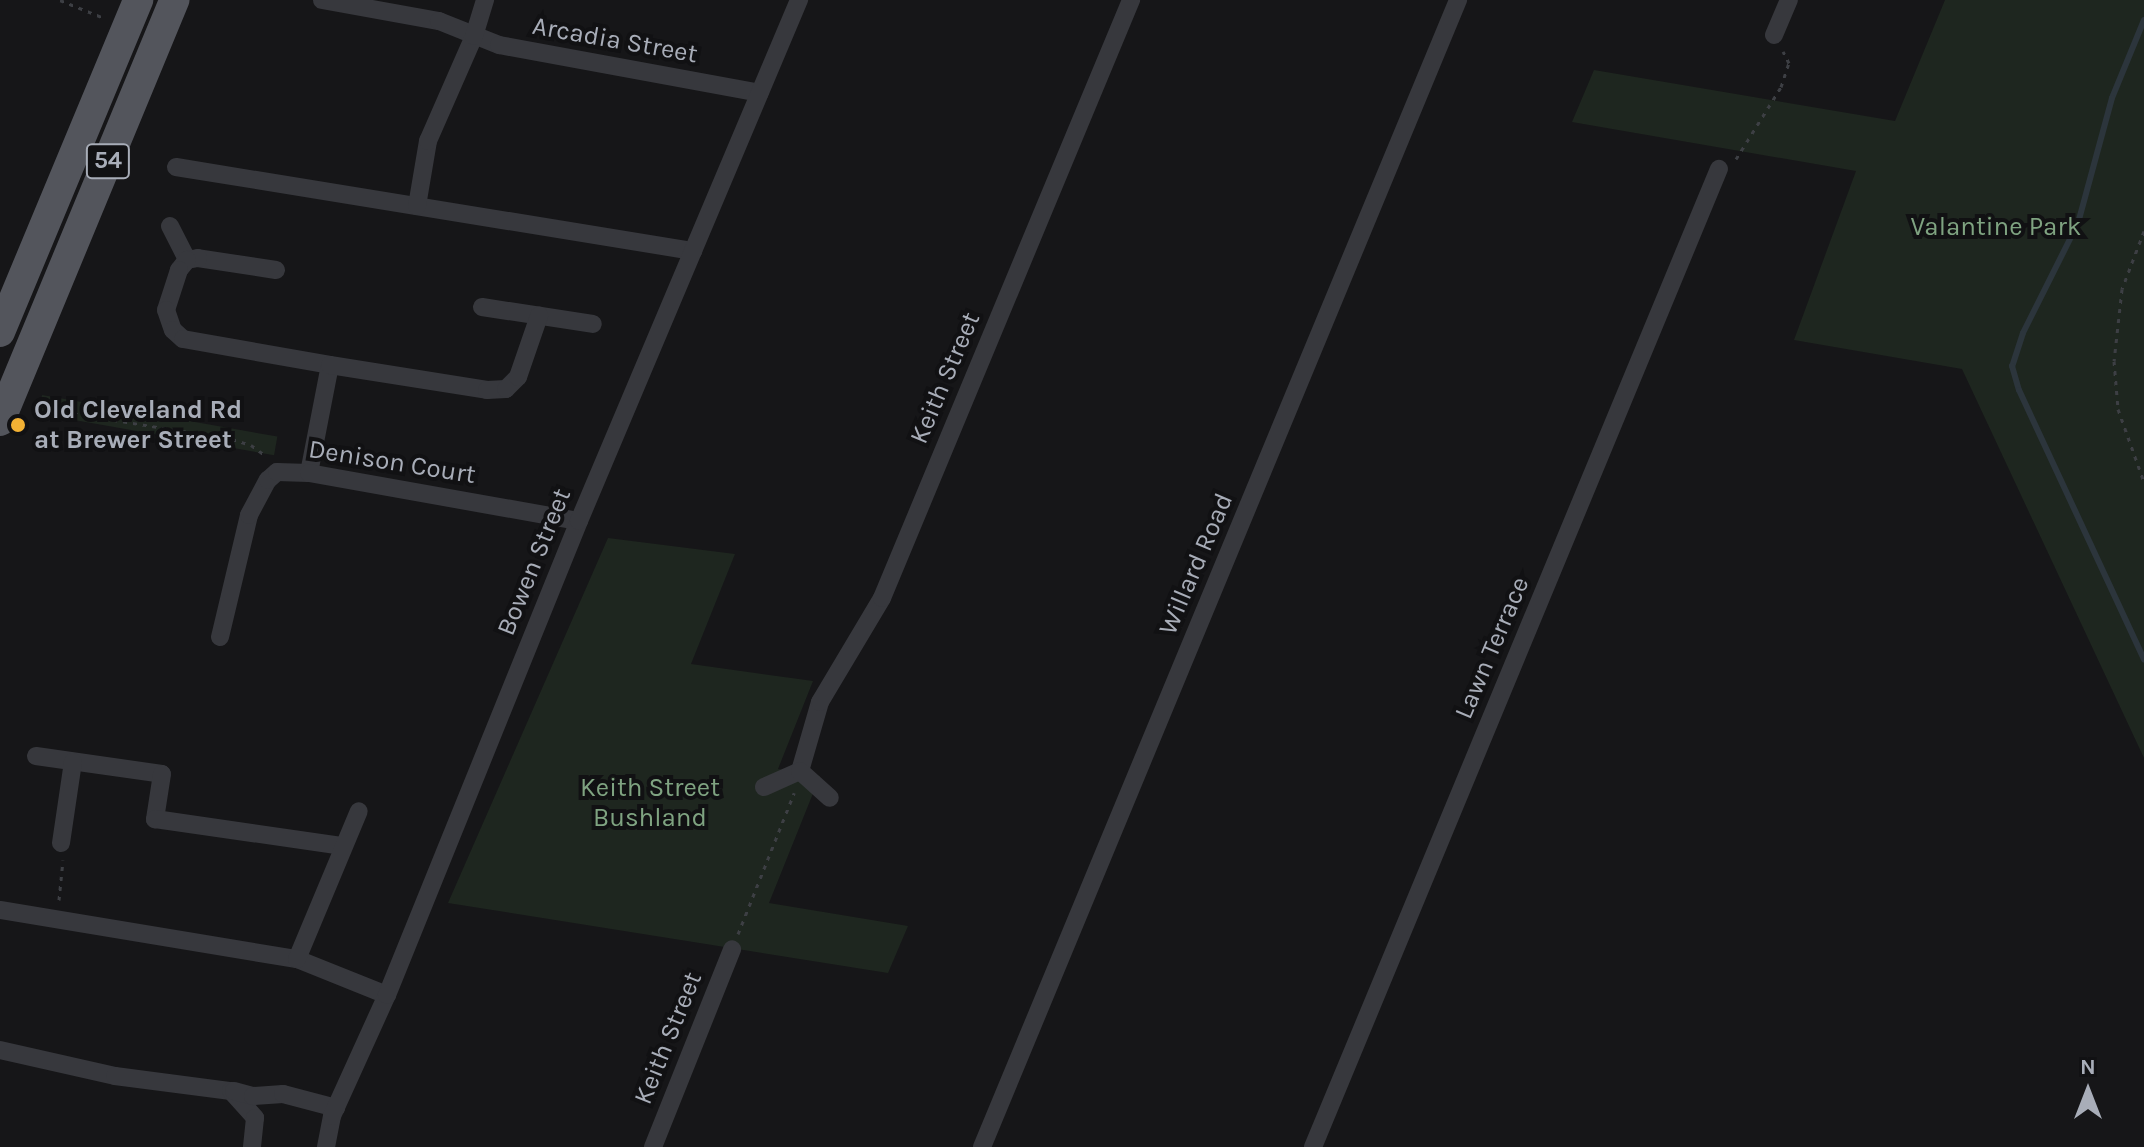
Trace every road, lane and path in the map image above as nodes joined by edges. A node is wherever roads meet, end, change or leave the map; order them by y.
1 (60, 0) edge
2 (174, 0) edge
3 (322, 0) edge
4 (485, 0) edge
5 (799, 0) edge
6 (1131, 0) edge
7 (1458, 0) edge
8 (1789, 0) edge
9 (133, 13) edge
10 (1774, 35) joint
11 (474, 36) junction
12 (760, 93) junction
13 (176, 167) dead end
14 (1719, 169) joint
15 (417, 206) junction
16 (170, 226) dead end
17 (2144, 231) edge
18 (693, 251) junction
19 (187, 260) junction
20 (276, 270) dead end
21 (482, 307) dead end
22 (539, 316) junction
23 (593, 324) dead end
24 (0, 332) edge
25 (330, 365) junction
26 (30, 406) dead end
27 (0, 421) edge
28 (277, 472) junction
29 (309, 473) junction
30 (2144, 482) edge
31 (579, 521) junction
32 (220, 637) dead end
33 (36, 756) dead end
34 (73, 762) junction
35 (800, 771) junction
36 (764, 787) dead end
37 (830, 798) dead end
38 (359, 811) dead end
39 (61, 843) joint
40 (343, 846) junction
41 (0, 910) edge
42 (61, 919) junction
43 (732, 949) joint
44 (297, 959) junction
45 (387, 995) junction
46 (0, 1050) edge
47 (231, 1091) junction
48 (334, 1112) junction
49 (255, 1118) junction
50 (252, 1147) edge
51 (326, 1147) edge
52 (653, 1147) edge
53 (982, 1147) edge
54 (1313, 1147) edge

1 - 9 path
2 - 27 main road, 54
3 - 11 street, Arcadia Street
4 - 11 street
5 - 12 street, Bowen Street
6 - 35 street, Keith Street
7 - 53 street, Willard Road
8 - 10 street
9 - 24 main road, 54
10 - 14 path
11 - 12 street, Arcadia Street
11 - 15 street
12 - 18 street, Bowen Street
13 - 15 street
14 - 54 street, Lawn Terrace
15 - 18 street
16 - 19 street
17 - 30 path
18 - 31 street, Bowen Street
19 - 20 street
19 - 25 street
21 - 22 street
22 - 23 street
22 - 25 street
25 - 29 street
26 - 28 path
28 - 29 street, Denison Court
28 - 32 street, Denison Court
29 - 31 street, Denison Court
31 - 45 street, Bowen Street
33 - 34 street
34 - 39 street
34 - 40 street
35 - 36 street
35 - 37 street
35 - 43 path
38 - 40 street
39 - 42 path
40 - 44 street
41 - 42 street
42 - 44 street
43 - 52 street, Keith Street
44 - 45 street
45 - 48 street, Bowen Street
46 - 47 street
47 - 48 street
47 - 49 street
48 - 49 street
48 - 51 street, Bowen Street
49 - 50 street

